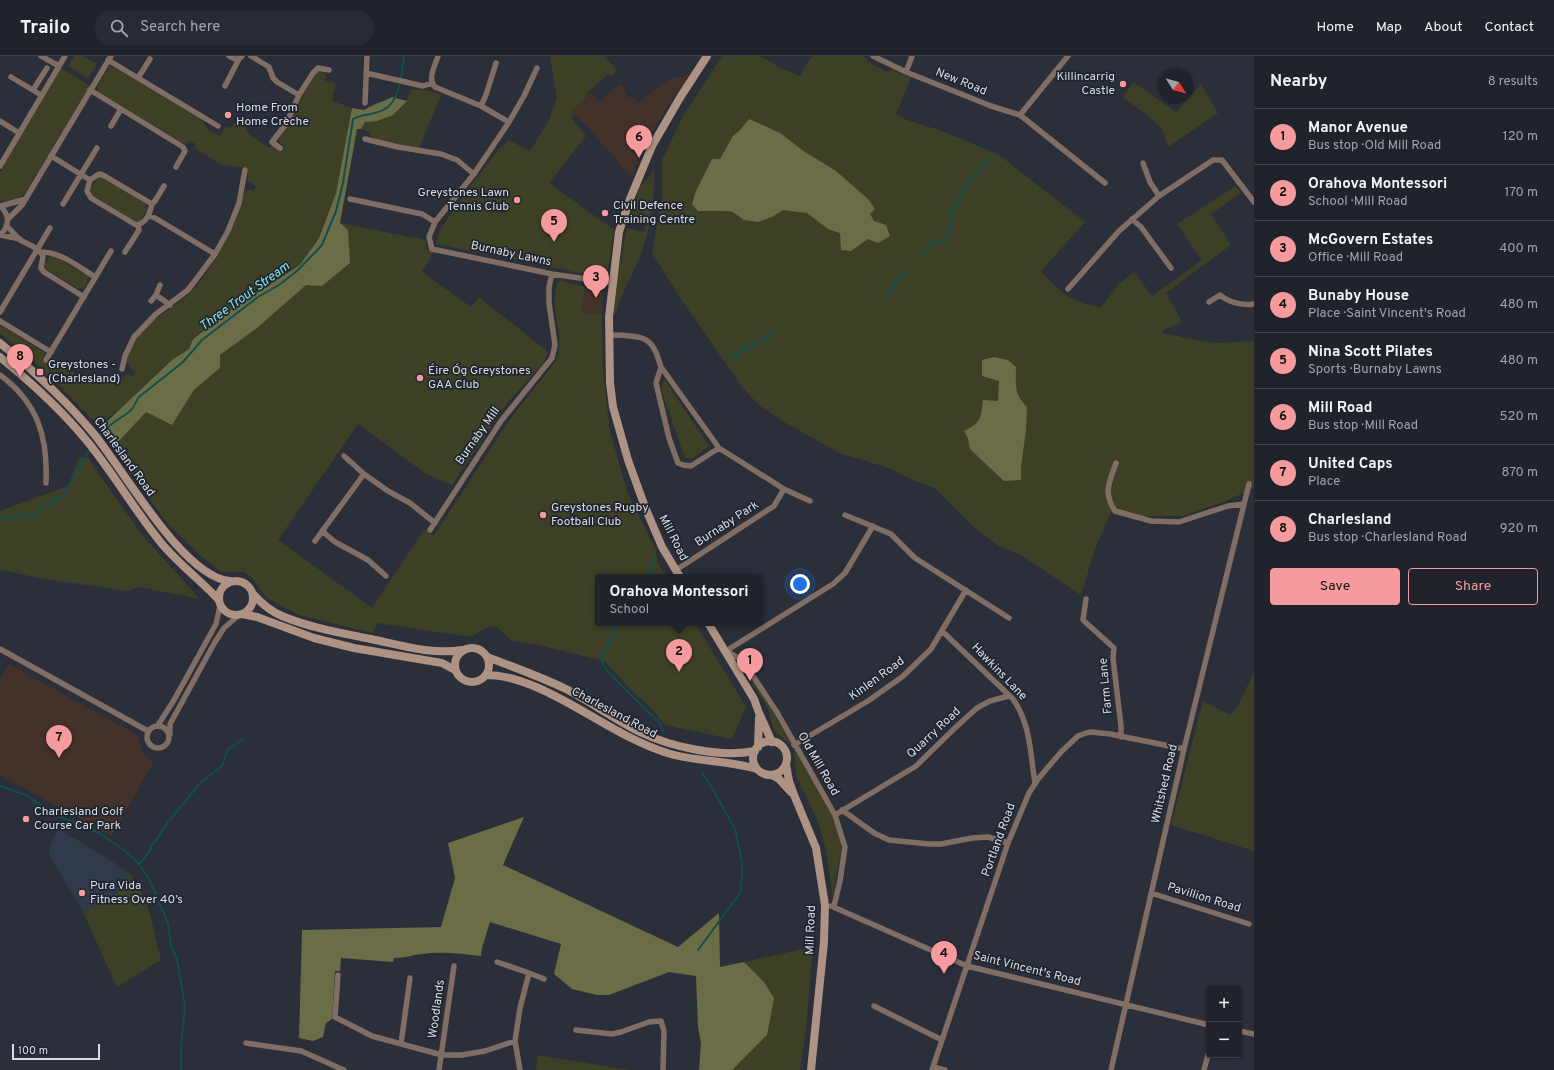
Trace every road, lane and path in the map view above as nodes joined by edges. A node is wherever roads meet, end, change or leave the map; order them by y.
1 (41, 56) edge
2 (65, 56) edge
3 (229, 56) edge
4 (251, 56) edge
5 (367, 56) edge
6 (438, 56) edge
7 (707, 56) edge
8 (873, 56) edge
9 (912, 56) edge
10 (1068, 56) edge
11 (110, 58) edge
12 (241, 58) edge
13 (150, 59) dead end
14 (496, 63) dead end
15 (59, 66) junction
16 (47, 68) dead end
17 (537, 68) dead end
18 (329, 70) dead end
19 (366, 72) junction
20 (906, 72) junction
21 (11, 77) dead end
22 (138, 78) junction
23 (432, 83) junction
24 (225, 86) dead end
25 (33, 90) junction
26 (90, 90) junction
27 (41, 95) junction
28 (300, 95) junction
29 (365, 103) dead end
30 (481, 106) junction
31 (121, 109) junction
32 (1020, 115) junction
33 (0, 122) edge
34 (509, 122) junction
35 (111, 126) dead end
36 (218, 126) dead end
37 (19, 133) junction
38 (365, 139) dead end
39 (96, 148) dead end
40 (280, 148) dead end
41 (51, 156) junction
42 (1142, 163) dead end
43 (0, 166) edge
44 (176, 167) dead end
45 (245, 170) dead end
46 (81, 174) junction
47 (474, 174) junction
48 (90, 180) junction
49 (1105, 183) dead end
50 (164, 186) dead end
51 (1159, 196) junction
52 (26, 199) junction
53 (350, 199) dead end
54 (1254, 202) edge
55 (63, 204) dead end
56 (152, 204) junction
57 (0, 206) edge
58 (149, 216) junction
59 (8, 219) junction
60 (1132, 219) junction
61 (435, 222) junction
62 (138, 224) junction
63 (7, 226) junction
64 (50, 228) dead end
65 (0, 235) edge
66 (20, 240) junction
67 (39, 251) junction
68 (111, 251) dead end
69 (125, 252) dead end
70 (215, 254) junction
71 (1172, 268) dead end
72 (552, 274) junction
73 (95, 277) junction
74 (614, 283) junction
75 (160, 285) dead end
76 (1068, 289) dead end
77 (156, 295) junction
78 (84, 297) junction
79 (151, 301) dead end
80 (1209, 302) dead end
81 (1254, 304) edge
82 (170, 305) junction
83 (0, 312) edge
84 (0, 321) edge
85 (609, 335) junction
86 (0, 343) edge
87 (51, 352) junction
88 (0, 357) edge
89 (46, 360) dead end
90 (661, 367) junction
91 (122, 369) dead end
92 (0, 375) edge
93 (719, 448) junction
94 (344, 456) dead end
95 (1116, 463) dead end
96 (364, 474) junction
97 (46, 483) dead end
98 (1248, 484) dead end
99 (784, 489) junction
100 (810, 501) dead end
101 (1244, 504) junction
102 (845, 514) dead end
103 (435, 522) junction
104 (873, 526) junction
105 (430, 530) dead end
106 (322, 531) junction
107 (315, 541) dead end
108 (678, 574) edge
109 (386, 576) dead end
110 (230, 582) junction
111 (966, 590) junction
112 (253, 594) junction
113 (1086, 599) dead end
114 (219, 603) junction
115 (240, 614) junction
116 (1009, 618) dead end
117 (710, 626) edge
118 (942, 631) junction
119 (0, 649) edge
120 (462, 650) junction
121 (726, 651) junction
122 (487, 657) junction
123 (455, 670) junction
124 (486, 675) junction
125 (1008, 696) junction
126 (759, 713) junction
127 (158, 725) junction
128 (148, 731) junction
129 (170, 734) junction
130 (1120, 737) junction
131 (772, 742) junction
132 (794, 745) junction
133 (756, 749) junction
134 (1184, 749) junction
135 (786, 764) junction
136 (757, 769) junction
137 (772, 775) junction
138 (1035, 783) junction
139 (794, 795) junction
140 (842, 810) junction
141 (835, 814) junction
142 (1008, 843) junction
143 (1151, 893) junction
144 (829, 906) junction
145 (1249, 924) dead end
146 (496, 962) dead end
147 (454, 966) dead end
148 (967, 966) junction
149 (529, 973) junction
150 (338, 975) dead end
151 (410, 978) dead end
152 (544, 979) dead end
153 (1127, 1004) junction
154 (874, 1006) dead end
155 (1206, 1023) edge
156 (576, 1030) dead end
157 (1242, 1032) edge
158 (1254, 1034) edge
159 (942, 1040) junction
160 (515, 1041) junction
161 (246, 1043) dead end
162 (401, 1044) junction
163 (442, 1055) junction
164 (1207, 1058) edge
165 (933, 1068) edge
166 (344, 1070) edge
167 (439, 1070) edge
168 (520, 1070) edge
169 (663, 1070) edge
170 (811, 1070) edge
171 (945, 1070) edge
172 (1111, 1070) edge
173 (1204, 1070) edge

1 - 15 street
2 - 15 street
3 - 12 street
4 - 28 street
5 - 19 street
6 - 23 street
7 - 74 main road, Mill Road
8 - 20 street, New Road
9 - 20 street
10 - 32 street
11 - 22 street
11 - 26 street
12 - 24 street
13 - 22 street
14 - 30 street
15 - 27 street
16 - 25 street
17 - 34 street, Burnaby Lawns
18 - 28 street
19 - 23 street
19 - 29 street
20 - 32 street, New Road
21 - 25 street
22 - 36 street
23 - 30 street
25 - 27 street
26 - 31 street
26 - 41 street
27 - 37 street
28 - 40 street
30 - 34 street
31 - 35 street
31 - 44 street
32 - 49 street
33 - 37 street
34 - 47 street, Burnaby Lawns
37 - 43 street
38 - 47 street
39 - 46 street
41 - 46 street
41 - 52 street
42 - 51 street
45 - 70 street
46 - 48 street
46 - 55 street
47 - 61 street, Burnaby Lawns
48 - 56 street
48 - 62 street
50 - 56 street
51 - 54 street
51 - 60 street
52 - 57 street
52 - 59 street
53 - 61 street
56 - 58 street
57 - 59 street
58 - 62 street
58 - 70 street
59 - 63 street
60 - 71 street
60 - 76 street
61 - 72 street, Burnaby Lawns
62 - 69 street
63 - 65 street
63 - 66 street
64 - 67 street
65 - 66 street
66 - 67 street
67 - 73 street
67 - 78 street
67 - 83 street
68 - 73 street
70 - 82 street
72 - 74 street, Burnaby Lawns
72 - 103 street, Burnaby Mill
73 - 78 street
74 - 85 main road, Mill Road
75 - 77 street
77 - 79 street
77 - 82 street
78 - 87 street
80 - 81 street
82 - 91 street
84 - 87 street
85 - 90 street
85 - 108 main road, Mill Road
86 - 110 main road, Charlesland Road
87 - 89 street
88 - 114 main road, Charlesland Road
90 - 93 street
90 - 93 street
92 - 97 street
93 - 99 street
94 - 96 street
95 - 101 street
96 - 103 street
96 - 106 street
98 - 101 street, Whitshed Road
99 - 100 street
99 - 108 street, Burnaby Park
101 - 134 street, Whitshed Road
102 - 104 street
103 - 105 street, Burnaby Mill
104 - 111 street
104 - 121 street
106 - 107 street
106 - 109 street
110 - 112 main road
110 - 114 main road
111 - 116 street
111 - 118 street, Kinlen Road
112 - 115 main road
112 - 120 main road
113 - 130 street, Farm Lane
114 - 115 main road
114 - 127 street
115 - 123 main road
115 - 129 street
117 - 121 main road
118 - 125 street, Hawkins Lane
118 - 132 street, Kinlen Road
119 - 128 street
120 - 122 main road
120 - 123 main road
121 - 126 main road
121 - 132 street, Old Mill Road
122 - 124 main road
122 - 133 main road, Charlesland Road
123 - 124 main road
124 - 136 main road, Charlesland Road
125 - 138 street, Hawkins Lane
125 - 140 street, Quarry Road
126 - 131 main road
126 - 133 main road
127 - 128 street
127 - 129 street
128 - 129 street
130 - 134 street, Portland Road
130 - 138 street, Portland Road
131 - 133 main road
131 - 135 main road
132 - 141 street, Old Mill Road
133 - 136 main road
134 - 143 street, Whitshed Road
135 - 137 main road
135 - 139 main road, Mill Road
136 - 137 main road
137 - 139 main road, Mill Road
138 - 142 street, Portland Road
139 - 144 main road, Mill Road
140 - 141 street, Quarry Road
140 - 142 street
141 - 144 street, Old Mill Road
142 - 148 street, Portland Road
143 - 145 street, Pavillion Road
143 - 153 street, Whitshed Road
144 - 148 street, Saint Vincent's Road
144 - 170 main road, Mill Road
146 - 149 street
147 - 163 street, Woodlands
148 - 153 street, Saint Vincent's Road
148 - 159 street, Portland Road
149 - 152 street
149 - 160 street
150 - 162 street, Woodlands
151 - 162 street
153 - 155 street, Saint Vincent's Road
153 - 172 street, Whitshed Road
154 - 159 street
156 - 169 street
157 - 158 street
159 - 165 street, Portland Road
160 - 163 street, Woodlands
160 - 168 street
161 - 166 street
162 - 163 street, Woodlands
163 - 167 street, Woodlands
164 - 173 street
165 - 171 street

